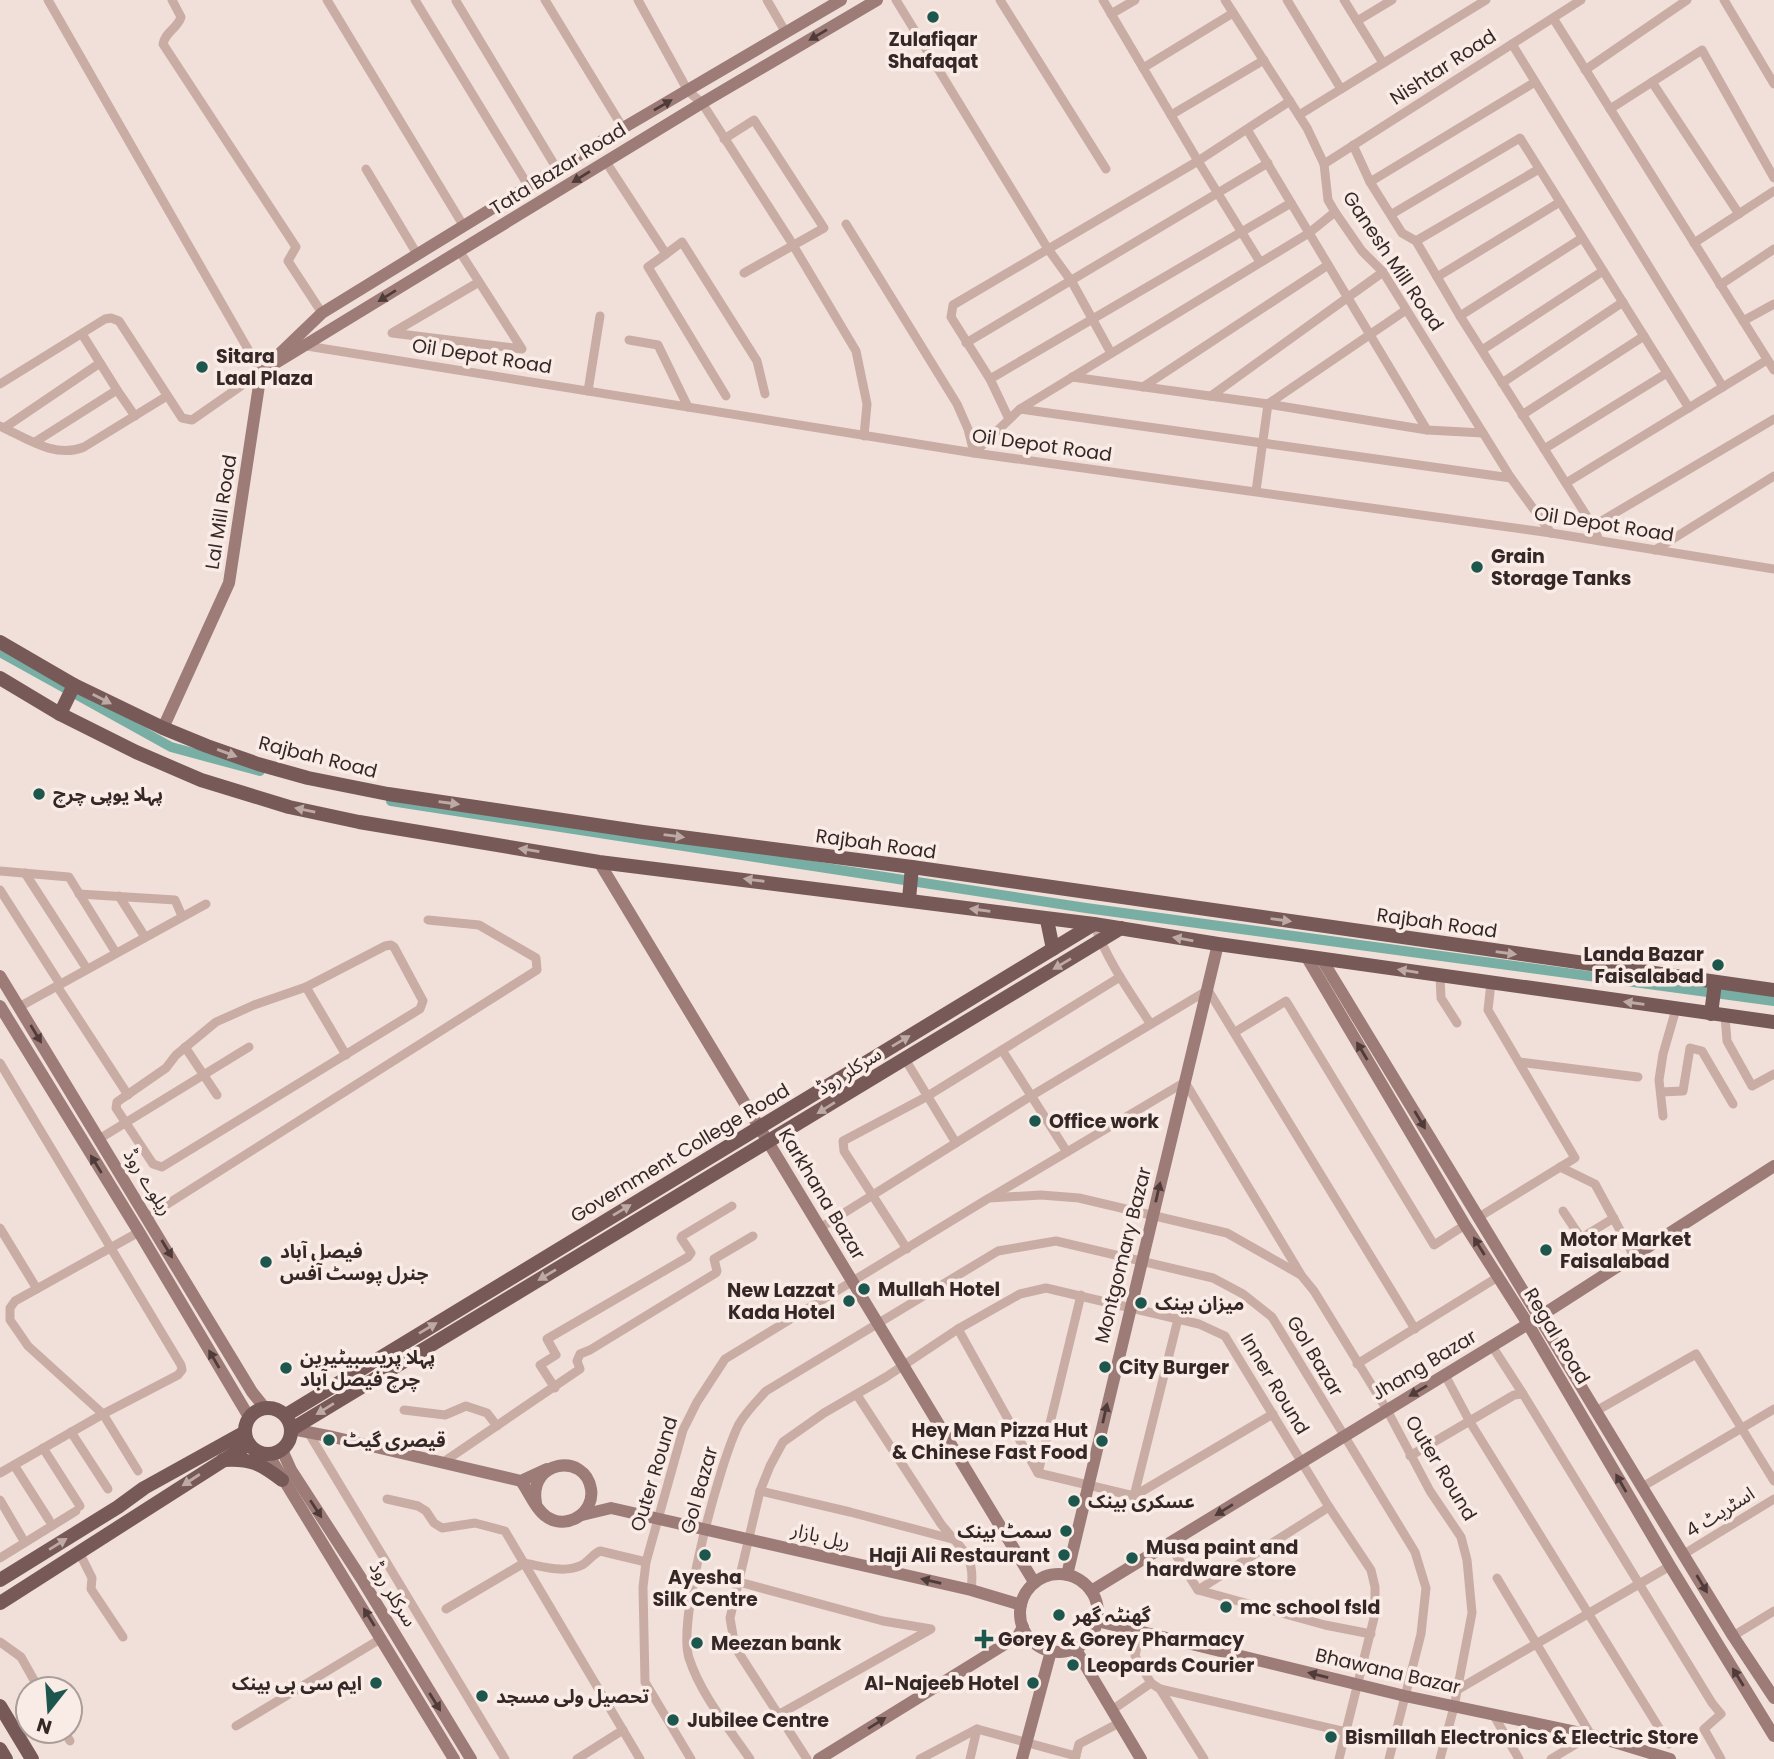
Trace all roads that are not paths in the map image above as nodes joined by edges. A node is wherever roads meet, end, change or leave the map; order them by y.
1 (48, 0) edge
2 (172, 0) edge
3 (327, 0) edge
4 (415, 0) edge
5 (545, 0) edge
6 (638, 0) edge
7 (766, 0) edge
8 (841, 0) edge
9 (877, 0) edge
10 (896, 0) edge
11 (1000, 0) edge
12 (1102, 0) edge
13 (1135, 0) edge
14 (1225, 0) edge
15 (1287, 0) edge
16 (1344, 0) edge
17 (1392, 0) edge
18 (1486, 0) edge
19 (1581, 0) edge
20 (1687, 0) edge
21 (1724, 0) edge
22 (456, 1) edge
23 (1233, 13) junction
24 (1111, 15) junction
25 (1553, 18) junction
26 (1357, 21) junction
27 (786, 33) junction
28 (1512, 44) junction
29 (1264, 60) junction
30 (1383, 63) junction
31 (1143, 68) junction
32 (1585, 70) junction
33 (1535, 82) junction
34 (1652, 82) junction
35 (1774, 84) edge
36 (1341, 89) junction
37 (688, 91) junction
38 (1290, 101) junction
39 (702, 103) junction
40 (1610, 109) junction
41 (1171, 115) junction
42 (1299, 115) junction
43 (623, 128) junction
44 (1248, 131) junction
45 (724, 139) junction
46 (1353, 145) junction
47 (606, 162) junction
48 (1198, 162) junction
49 (1268, 163) junction
50 (1324, 164) junction
51 (366, 169) dead end
52 (557, 169) junction
53 (1106, 169) dead end
54 (1539, 169) junction
55 (1774, 178) edge
56 (1370, 182) junction
57 (529, 187) junction
58 (1774, 191) edge
59 (1219, 194) junction
60 (1560, 202) junction
61 (1291, 203) junction
62 (1335, 212) junction
63 (1392, 214) junction
64 (1739, 214) junction
65 (846, 223) dead end
66 (463, 225) junction
67 (1242, 232) junction
68 (1309, 233) junction
69 (1582, 238) junction
70 (1416, 241) junction
71 (1694, 243) junction
72 (793, 246) junction
73 (1048, 249) junction
74 (1774, 249) edge
75 (460, 251) junction
76 (417, 254) junction
77 (666, 254) junction
78 (1260, 262) junction
79 (1328, 265) junction
80 (1603, 271) junction
81 (1382, 272) junction
82 (744, 273) dead end
83 (1437, 277) junction
84 (480, 282) junction
85 (1072, 282) junction
86 (1720, 285) junction
87 (1348, 297) junction
88 (1623, 302) junction
89 (1774, 304) edge
90 (1406, 310) junction
91 (322, 313) junction
92 (600, 316) dead end
93 (1460, 316) junction
94 (1094, 318) junction
95 (1743, 321) junction
96 (82, 334) junction
97 (1370, 335) junction
98 (1644, 336) junction
99 (629, 340) dead end
100 (966, 343) junction
101 (307, 346) junction
102 (1482, 350) junction
103 (1111, 353) junction
104 (1768, 360) junction
105 (100, 363) junction
106 (1774, 370) edge
107 (261, 372) junction
108 (1667, 373) junction
109 (1072, 377) junction
110 (990, 379) junction
111 (1502, 383) junction
112 (0, 384) edge
113 (1143, 387) junction
114 (1723, 387) junction
115 (117, 390) junction
116 (588, 391) junction
117 (765, 394) dead end
118 (167, 396) junction
119 (1211, 396) junction
120 (726, 397) dead end
121 (1268, 404) junction
122 (688, 407) junction
123 (1689, 408) junction
124 (1020, 409) junction
125 (135, 415) junction
126 (1522, 415) junction
127 (1009, 419) junction
128 (1774, 419) edge
129 (2, 427) edge
130 (1427, 430) junction
131 (1483, 433) junction
132 (864, 436) junction
133 (35, 442) junction
134 (1261, 443) junction
135 (1544, 449) junction
136 (974, 453) junction
137 (1774, 476) edge
138 (1511, 478) junction
139 (1566, 483) junction
140 (1256, 491) junction
141 (1593, 526) junction
142 (1551, 533) junction
143 (1599, 540) junction
144 (1655, 550) junction
145 (1774, 569) edge
146 (0, 642) edge
147 (0, 678) edge
148 (74, 686) junction
149 (61, 712) junction
150 (163, 728) junction
151 (599, 862) junction
152 (912, 870) junction
153 (0, 871) edge
154 (25, 873) junction
155 (0, 890) edge
156 (79, 894) junction
157 (119, 896) junction
158 (910, 896) junction
159 (206, 904) dead end
160 (183, 916) junction
161 (428, 920) dead end
162 (1047, 920) junction
163 (1094, 924) junction
164 (1121, 928) junction
165 (145, 937) junction
166 (1100, 941) junction
167 (1218, 944) junction
168 (1053, 949) junction
169 (116, 953) junction
170 (1314, 957) junction
171 (88, 969) junction
172 (1440, 975) junction
173 (0, 976) edge
174 (1121, 977) junction
175 (1491, 983) junction
176 (58, 985) junction
177 (1714, 986) junction
178 (306, 987) junction
179 (1208, 990) junction
180 (1774, 990) edge
181 (0, 1006) edge
182 (19, 1007) junction
183 (1676, 1009) junction
184 (1716, 1012) junction
185 (1150, 1023) junction
186 (1457, 1023) dead end
187 (1774, 1023) edge
188 (1235, 1032) junction
189 (185, 1047) junction
190 (249, 1047) dead end
191 (1002, 1050) junction
192 (346, 1055) junction
193 (905, 1059) junction
194 (1519, 1062) junction
195 (0, 1063) edge
196 (1774, 1074) edge
197 (204, 1075) junction
198 (1638, 1077) dead end
199 (1185, 1082) junction
200 (1661, 1092) junction
201 (128, 1095) junction
202 (217, 1095) dead end
203 (1031, 1096) junction
204 (926, 1097) junction
205 (1733, 1104) dead end
206 (1663, 1116) dead end
207 (126, 1122) junction
208 (759, 1127) junction
209 (99, 1139) junction
210 (769, 1143) junction
211 (956, 1143) junction
212 (1067, 1152) junction
213 (1774, 1166) edge
214 (1560, 1167) junction
215 (872, 1195) junction
216 (989, 1198) junction
217 (732, 1206) dead end
218 (1563, 1210) dead end
219 (1153, 1216) junction
220 (147, 1217) junction
221 (1479, 1217) junction
222 (1614, 1218) junction
223 (1465, 1225) junction
224 (0, 1228) edge
225 (820, 1228) junction
226 (139, 1232) junction
227 (752, 1236) dead end
228 (111, 1247) junction
229 (906, 1249) junction
230 (1634, 1256) junction
231 (1142, 1261) junction
232 (1301, 1275) junction
233 (1498, 1277) junction
234 (852, 1282) junction
235 (37, 1289) junction
236 (483, 1295) junction
237 (1081, 1295) junction
238 (1130, 1307) junction
239 (490, 1309) junction
240 (1178, 1319) junction
241 (1533, 1321) junction
242 (878, 1324) junction
243 (958, 1329) junction
244 (1415, 1329) junction
245 (1492, 1346) junction
246 (1357, 1364) junction
247 (904, 1366) junction
248 (1445, 1375) junction
249 (555, 1388) junction
250 (1523, 1394) junction
251 (857, 1395) junction
252 (264, 1407) junction
253 (1774, 1409) edge
254 (404, 1410) dead end
255 (1387, 1410) junction
256 (1596, 1411) junction
257 (1273, 1414) junction
258 (103, 1415) junction
259 (286, 1415) junction
260 (249, 1418) junction
261 (1470, 1422) junction
262 (497, 1426) junction
263 (1743, 1428) junction
264 (292, 1429) junction
265 (71, 1432) junction
266 (307, 1432) junction
267 (1343, 1437) junction
268 (247, 1438) junction
269 (43, 1448) junction
270 (282, 1450) junction
271 (268, 1454) junction
272 (1409, 1456) junction
273 (223, 1460) junction
274 (1302, 1462) junction
275 (442, 1463) junction
276 (14, 1465) junction
277 (547, 1469) junction
278 (138, 1471) dead end
279 (0, 1473) edge
280 (1038, 1473) junction
281 (282, 1480) junction
282 (588, 1480) junction
283 (1774, 1481) edge
284 (522, 1482) junction
285 (1088, 1485) junction
286 (1642, 1487) junction
287 (108, 1489) dead end
288 (760, 1491) junction
289 (1134, 1496) junction
290 (387, 1499) dead end
291 (1774, 1499) edge
292 (0, 1500) edge
293 (536, 1503) junction
294 (1329, 1507) junction
295 (611, 1508) junction
296 (582, 1515) junction
297 (660, 1519) junction
298 (49, 1520) dead end
299 (705, 1530) junction
300 (953, 1539) junction
301 (749, 1540) junction
302 (24, 1541) junction
303 (1168, 1544) junction
304 (79, 1552) junction
305 (1684, 1554) junction
306 (0, 1558) edge
307 (646, 1562) junction
308 (524, 1563) junction
309 (1670, 1566) junction
310 (1067, 1575) junction
311 (1497, 1578) dead end
312 (0, 1580) edge
313 (739, 1582) junction
314 (1034, 1582) junction
315 (1639, 1584) junction
316 (971, 1590) junction
317 (1198, 1590) junction
318 (1091, 1591) junction
319 (0, 1603) edge
320 (1021, 1605) junction
321 (446, 1609) dead end
322 (1774, 1611) edge
323 (1587, 1615) junction
324 (1097, 1621) junction
325 (1023, 1627) junction
326 (1140, 1631) junction
327 (1371, 1634) junction
328 (1733, 1636) junction
329 (123, 1637) dead end
330 (382, 1638) junction
331 (0, 1642) edge
332 (1537, 1644) junction
333 (1075, 1648) junction
334 (1051, 1651) junction
335 (31, 1675) edge
336 (1151, 1683) junction
337 (1357, 1684) junction
338 (1160, 1689) junction
339 (1772, 1689) edge
340 (1457, 1690) junction
341 (1405, 1696) junction
342 (0, 1706) edge
343 (1454, 1707) junction
344 (1112, 1710) junction
345 (1493, 1714) junction
346 (778, 1715) junction
347 (1119, 1723) junction
348 (236, 1726) dead end
349 (977, 1729) junction
350 (623, 1730) junction
351 (1346, 1732) junction
352 (1591, 1735) junction
353 (1774, 1736) edge
354 (1026, 1744) junction
355 (1669, 1744) dead end
356 (0, 1749) edge
357 (1647, 1756) edge
358 (1075, 1758) edge
359 (6, 1759) edge
360 (32, 1759) edge
361 (454, 1759) edge
362 (471, 1759) edge
363 (505, 1759) edge
364 (577, 1759) edge
365 (640, 1759) edge
366 (691, 1759) edge
367 (750, 1759) edge
368 (807, 1759) edge
369 (819, 1759) edge
370 (920, 1759) edge
371 (970, 1759) edge
372 (1022, 1759) edge
373 (1141, 1759) edge
374 (1204, 1759) edge
375 (1339, 1759) edge
376 (1389, 1759) edge
377 (1440, 1759) edge
378 (1519, 1759) edge
379 (1551, 1759) edge
380 (1670, 1759) edge
381 (1721, 1759) edge

1 - 107 street
2 - 91 street
3 - 66 street
4 - 57 street
5 - 43 street
6 - 37 street
7 - 27 street
8 - 27 street, Tata Bazar Road
9 -> 39 street, Tata Bazar Road
10 - 73 street
11 - 53 street
12 - 24 street
13 - 24 street
14 - 23 street, Ganesh Mill Road
15 - 36 street
16 - 26 street
17 - 26 street
18 - 30 street
19 - 25 street, Nishtar Road
20 - 32 street
21 - 35 street
22 - 52 street
23 - 29 street, Ganesh Mill Road
23 - 31 street
24 - 31 street
25 - 28 street, Nishtar Road
25 - 32 street
26 - 30 street
27 - 37 street, Tata Bazar Road
28 - 33 street
28 - 46 street, Nishtar Road
29 - 38 street, Ganesh Mill Road
29 - 41 street
30 - 36 street
31 - 41 street
32 - 40 street
33 - 56 street
33 - 114 street
34 - 40 street
34 - 55 street
34 - 64 street
36 - 42 street
37 - 39 street
43 -> 37 street, Tata Bazar Road
38 - 42 street, Ganesh Mill Road
38 - 44 street
39 - 45 street
39 - 47 street, Tata Bazar Road
40 - 71 street
41 - 48 street
42 - 50 street, Ganesh Mill Road
43 - 52 street, Tata Bazar Road
44 - 48 street
44 - 49 street
45 - 72 street
45 - 72 street
46 - 50 street, Nishtar Road
46 - 56 street
47 -> 75 street, Tata Bazar Road
47 - 77 street
48 - 59 street
48 - 73 street
49 - 59 street
49 - 61 street
50 - 62 street, Ganesh Mill Road
51 - 76 street
52 - 57 street, Tata Bazar Road
54 - 60 street
54 - 63 street
54 - 70 street
56 - 63 street
57 - 66 street, Tata Bazar Road
58 - 64 street
59 - 67 street
59 - 85 street
60 - 69 street
60 - 83 street
61 - 67 street
61 - 68 street
62 - 68 street
62 - 81 street, Ganesh Mill Road
63 - 70 street
64 - 71 street
65 - 136 street
66 - 76 street, Tata Bazar Road
67 - 78 street
67 - 94 street
68 - 78 street
68 - 79 street
69 - 80 street
69 - 93 street
70 - 83 street
71 - 86 street
72 - 82 street
72 - 132 street
73 - 85 street
73 - 100 street
74 - 86 street
75 - 84 street
75 -> 101 street, Tata Bazar Road
76 - 91 street, Tata Bazar Road
77 - 117 street
77 - 120 street
78 - 103 street
79 - 87 street
79 - 113 street
80 - 88 street
80 - 102 street
81 - 87 street
81 - 90 street, Ganesh Mill Road
83 - 93 street
84 - 84 street
85 - 94 street
85 - 100 street
86 - 95 street
87 - 97 street
87 - 119 street
88 - 98 street
88 - 111 street
89 - 95 street
90 - 97 street
90 - 131 street, Ganesh Mill Road
91 - 107 street, Tata Bazar Road
92 - 116 street
93 - 102 street
94 - 103 street
94 - 110 street
95 - 104 street
96 - 105 street
96 - 112 street, Tata Bazar Road
96 - 118 street, Tata Bazar Road
97 - 121 street
97 - 130 street
98 - 108 street
98 - 126 street
99 - 122 street
100 - 110 street
101 - 107 street, Tata Bazar Road
101 - 116 street, Oil Depot Road
102 - 111 street
103 - 109 street
104 - 106 street
104 - 114 street
105 - 115 street
105 - 129 street
107 - 118 street, Tata Bazar Road
107 - 150 street, Lal Mill Road
108 - 123 street
108 - 135 street
109 - 113 street
109 - 124 street
110 - 127 street
111 - 126 street
113 - 119 street
114 - 123 street
115 - 125 street
115 - 133 street
116 - 122 street, Oil Depot Road
118 - 125 street
119 - 121 street
121 - 130 street
121 - 134 street
122 - 132 street, Oil Depot Road
123 - 139 street
124 - 127 street
124 - 134 street
125 - 133 street
126 - 135 street
127 - 136 street
128 - 141 street
129 - 133 street
130 - 131 street
131 - 138 street, Ganesh Mill Road
132 - 136 street, Oil Depot Road
134 - 138 street
134 - 140 street
135 - 139 street
136 - 140 street, Oil Depot Road
137 - 144 street
138 - 142 street, Ganesh Mill Road
139 - 141 street
140 - 142 street, Oil Depot Road
141 - 143 street
142 - 143 street, Oil Depot Road
143 - 144 street, Oil Depot Road
144 - 145 street, Oil Depot Road
146 - 148 main road, Rajbah Road
147 - 149 main road
148 - 149 main road
148 -> 150 main road, Rajbah Road
151 -> 149 main road
150 -> 152 main road, Rajbah Road
158 -> 151 main road
151 - 208 street, Karkhana Bazar
152 - 158 main road
152 -> 177 main road, Rajbah Road
153 - 154 street
154 - 156 street
154 - 171 street
155 - 176 street
156 - 157 street
156 - 169 street
157 - 160 street
157 - 165 street
162 -> 158 main road
159 - 160 street
160 - 165 street
161 - 220 street
162 - 163 main road
162 - 168 main road
163 - 164 main road
163 - 166 street
163 - 168 main road, Government College Road
164 - 166 main road, سرکلر روڈ
167 -> 164 main road
165 - 169 street
166 - 174 street
166 -> 193 main road, سرکلر روڈ
167 - 170 main road
167 - 179 street, Montgomary Bazar
208 -> 168 main road, Government College Road
169 - 171 street
172 -> 170 main road
170 -> 221 street, Regal Road
223 -> 170 street, Regal Road
171 - 176 street
172 - 175 main road
172 - 186 street
173 - 182 street, ریلوے روڈ
174 - 185 street
174 - 191 street
183 -> 175 main road
175 - 194 street
176 - 182 street
176 - 201 street
177 - 180 main road, Rajbah Road
177 - 184 main road
178 - 189 street
178 - 192 street
178 - 192 street
179 - 185 street
179 - 188 street
179 - 199 street, Montgomary Bazar
226 -> 181 street, ریلوے روڈ
182 -> 209 street, ریلوے روڈ
183 - 184 main road
183 - 200 street
184 - 187 main road
184 - 196 street
185 - 203 street
188 - 223 street
188 - 244 street
189 - 197 street
189 - 201 street
190 - 197 street
191 - 203 street
191 - 204 street
192 - 207 street
193 - 204 street
193 -> 210 main road, سرکلر روڈ
194 - 198 street
194 - 214 street
195 - 228 street
197 - 202 street
197 - 207 street
199 - 212 street
219 -> 199 street, Montgomary Bazar
199 - 232 street
200 - 205 street
200 - 206 street
201 - 207 street
203 - 211 street
203 - 212 street
204 - 211 street
204 - 215 street
207 - 209 street
208 - 210 street, Karkhana Bazar
236 -> 208 main road, Government College Road
209 - 220 street, ریلوے روڈ
210 - 225 street, Karkhana Bazar
210 -> 239 main road, سرکلر روڈ
211 - 215 street
212 - 216 street
213 - 230 street, Jhang Bazar
214 - 221 street
214 - 222 street
215 - 225 street
215 - 229 street
216 - 219 street, Outer Round
216 - 229 street, Outer Round
217 - 249 street
218 - 222 street
219 - 231 street, Montgomary Bazar
219 - 232 street, Outer Round
220 -> 252 street, ریلوے روڈ
221 - 241 street, Regal Road
222 - 230 street
233 -> 223 street, Regal Road
224 - 235 street
225 - 234 street, Karkhana Bazar
226 - 228 street
260 -> 226 street, ریلوے روڈ
227 - 249 street
228 - 235 street
228 - 258 street
229 - 234 street, Outer Round
230 - 241 street, Jhang Bazar
231 - 238 street, Montgomary Bazar
231 - 242 street, Gol Bazar
231 - 267 street, Gol Bazar
232 - 246 street, Outer Round
233 - 241 street, Regal Road
233 - 244 street
234 - 242 street, Karkhana Bazar
234 - 297 street, Outer Round
235 - 258 street
236 - 239 main road
259 -> 236 main road, Government College Road
237 - 238 street, Inner Round
237 - 243 street, Inner Round
237 - 280 street
238 - 240 street, Inner Round
285 -> 238 street, Montgomary Bazar
239 -> 264 main road
240 - 257 street, Inner Round
240 - 289 street
241 - 245 street, Jhang Bazar
241 - 256 street, Regal Road
309 -> 241 street, Regal Road
242 - 247 street, Karkhana Bazar
242 - 299 street, Gol Bazar
243 - 247 street, Inner Round
243 - 280 street
244 - 246 street
245 - 248 street, Jhang Bazar
245 - 250 street
246 - 255 street, Outer Round
247 - 251 street, Inner Round
247 - 314 street, Karkhana Bazar
248 -> 255 street, Jhang Bazar
248 - 261 street
249 - 262 street
250 - 261 street
250 - 315 street
251 - 288 street, Inner Round
251 - 300 street
252 - 259 main road
252 - 260 main road
253 - 263 street
254 - 262 street
255 - 267 street, Jhang Bazar
255 - 272 street, Outer Round
256 - 263 street
256 - 286 street, Regal Road
257 - 274 street, Inner Round
257 - 289 street
258 - 265 street
258 - 278 street
259 - 264 main road
260 - 268 main road
261 - 272 street
261 - 323 street
262 - 275 street
263 - 283 street
263 - 286 street
264 - 266 street
264 - 270 main road
265 - 269 street
265 - 287 street
266 - 275 street
266 - 363 street
267 - 274 street, Jhang Bazar
267 - 341 street, Gol Bazar
268 - 271 main road
268 - 273 main road
312 -> 268 main road
269 - 276 street
269 - 302 street
270 - 271 main road
270 -> 362 street, سرکلر روڈ
271 - 281 street, سرکلر روڈ
272 - 340 street, Outer Round
273 - 281 main road
273 -> 304 main road
274 - 294 street, Inner Round
274 -> 303 street, Jhang Bazar
275 - 284 street
276 - 279 street
276 - 298 street
277 - 282 street
277 - 284 street
277 - 293 street
280 - 285 street
330 -> 281 street, سرکلر روڈ
282 - 295 street
282 - 296 street
284 - 293 street, ریل بازار
285 - 289 street
285 - 310 street, Montgomary Bazar
286 - 305 street, Regal Road
288 - 300 street
288 - 301 street, Inner Round
290 - 308 street
291 - 305 street, اسٹریٹ 4
292 - 302 street
293 - 296 street, ریل بازار
294 - 317 street
294 - 327 street, Inner Round
295 - 296 street, ریل بازار
295 - 297 street, ریل بازار
297 - 299 street, ریل بازار
297 - 307 street, Outer Round
299 - 301 street, ریل بازار
299 - 367 street, Gol Bazar
300 - 316 street
301 - 313 street, Inner Round
316 -> 301 street, ریل بازار
302 - 306 street
303 - 317 street
303 - 318 street, Jhang Bazar
304 - 319 main road
304 - 329 street
305 -> 328 street, Regal Road
307 - 308 street
307 - 366 street, Outer Round
308 - 321 street
308 - 350 street
309 - 315 street
353 -> 309 street, Regal Road
310 - 314 street
310 - 318 street
311 - 332 street
313 - 346 street, Inner Round
313 - 346 street
314 - 320 street
315 - 323 street
315 - 381 street
316 - 320 street, ریل بازار
317 - 327 street
318 - 324 street
320 - 325 street
322 - 328 street
323 - 332 street
323 - 355 street
324 - 326 street, Bhawana Bazar
324 - 333 street
325 - 334 street
369 -> 325 street
326 - 336 street
337 -> 326 street, Bhawana Bazar
327 - 337 street, Inner Round
328 - 339 street, Regal Road
330 - 348 street
330 - 361 street, سرکلر روڈ
331 - 335 street
332 - 340 street
332 - 352 street
333 - 334 street
333 - 344 street
334 - 354 street
336 - 338 street
336 - 344 street
337 - 341 street, Bhawana Bazar
337 - 351 street, Inner Round
338 - 351 street
338 - 374 street
340 - 343 street, Outer Round
341 - 343 street, Bhawana Bazar
341 - 376 street, Gol Bazar
342 - 360 main road
343 - 345 street, Bhawana Bazar
343 - 377 street, Outer Round
344 - 347 street
345 - 352 street, Bhawana Bazar
345 - 378 street
346 - 368 street, Inner Round
347 - 358 street
347 - 373 street
349 - 354 street
349 - 370 street
349 - 371 street
350 - 364 street
350 - 365 street
351 - 375 street, Inner Round
352 - 357 street, Bhawana Bazar
352 - 379 street
354 - 358 street
354 - 372 street
356 - 359 main road
357 - 380 street, Bhawana Bazar

